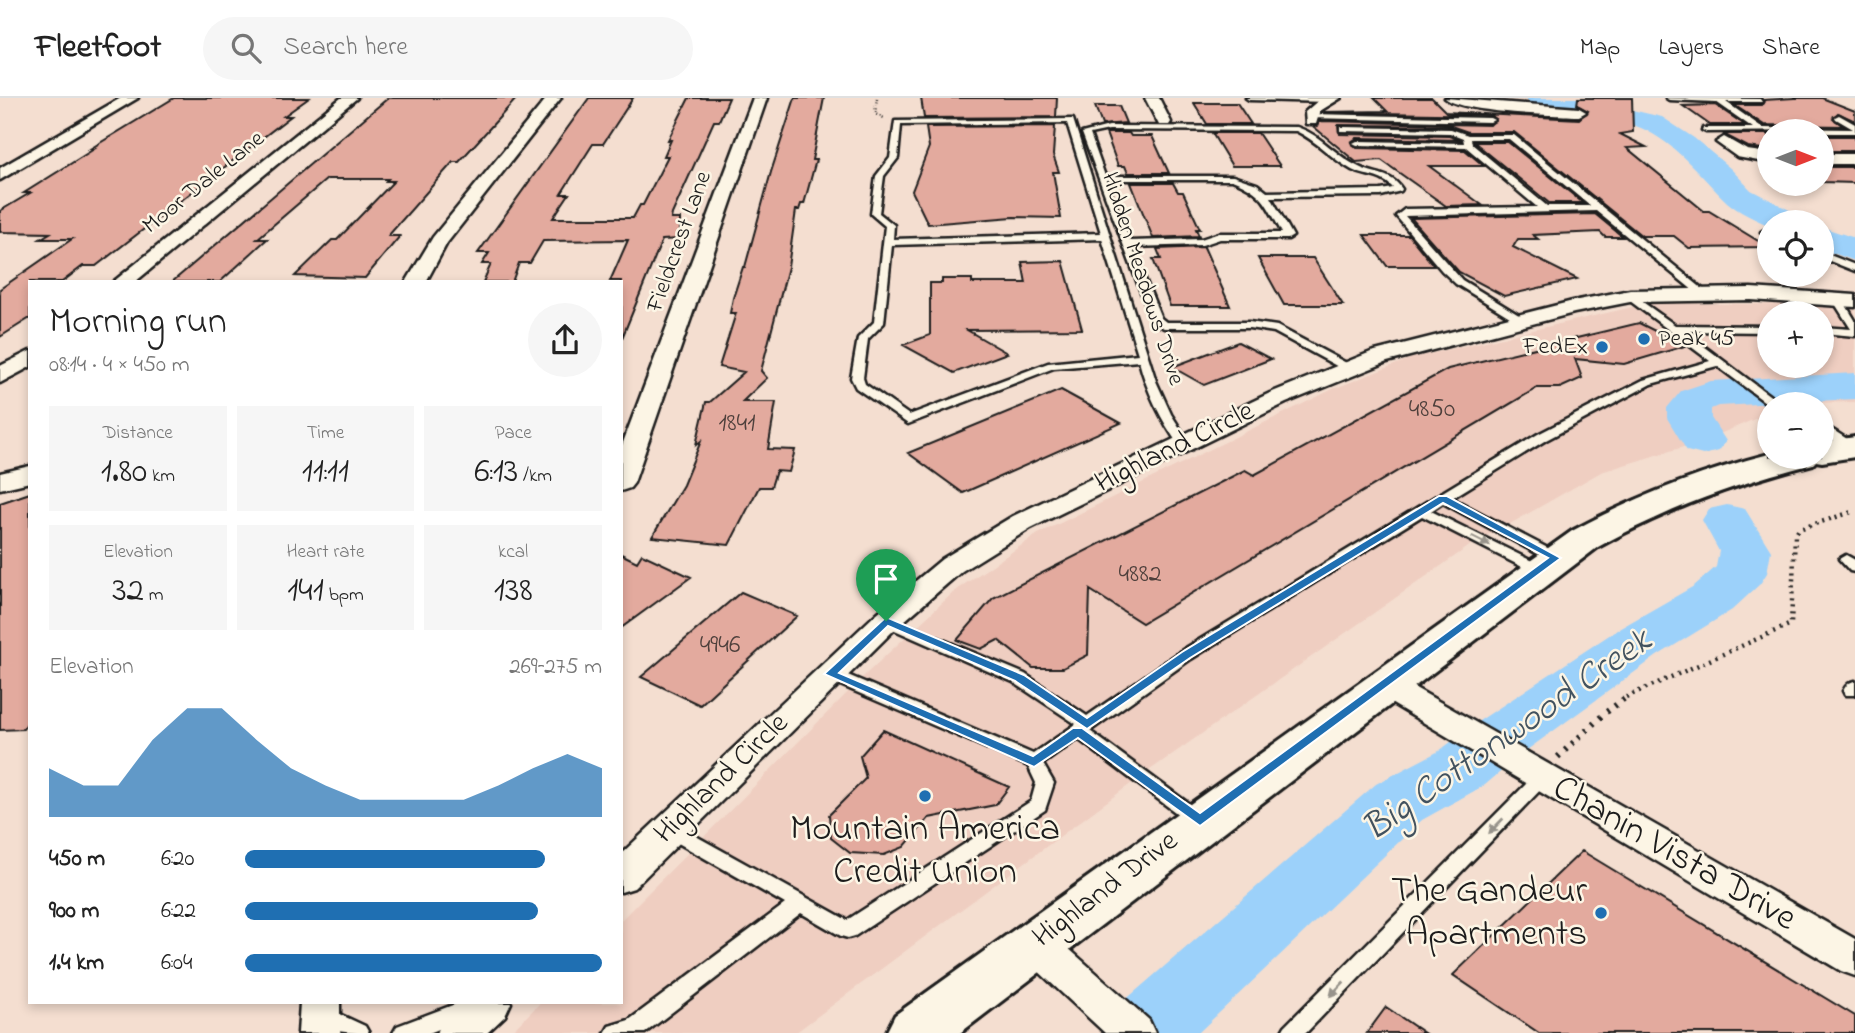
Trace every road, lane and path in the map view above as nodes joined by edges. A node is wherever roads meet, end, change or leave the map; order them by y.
1 (131, 98) edge
2 (350, 98) edge
3 (554, 98) edge
4 (760, 98) edge
5 (1153, 98) edge
6 (1249, 98) edge
7 (1452, 98) edge
8 (1669, 98) edge
9 (1331, 99) edge
10 (1718, 100) edge
11 (1760, 101) dead end
12 (1579, 112) dead end
13 (1839, 117) dead end
14 (1311, 119) joint
15 (1490, 120) dead end
16 (1164, 122) dead end
17 (1757, 127) edge
18 (1343, 129) dead end
19 (1834, 129) edge
20 (1855, 129) edge
21 (1706, 130) dead end
22 (1757, 130) edge
23 (1467, 141) junction
24 (1724, 142) dead end
25 (1357, 143) dead end
26 (1757, 156) edge
27 (1834, 159) edge
28 (1855, 159) edge
29 (1, 174) edge
30 (1102, 178) junction
31 (1265, 195) junction
32 (1600, 208) junction
33 (1545, 209) junction
34 (1105, 236) junction
35 (889, 242) junction
36 (1127, 244) junction
37 (1834, 260) edge
38 (1855, 268) edge
39 (125, 280) edge
40 (417, 280) edge
41 (1704, 294) junction
42 (1630, 296) junction
43 (1846, 300) edge
44 (1522, 320) junction
45 (1674, 328) junction
46 (1855, 328) edge
47 (1757, 329) edge
48 (1834, 331) edge
49 (1855, 334) edge
50 (28, 358) edge
51 (1144, 358) junction
52 (1719, 362) junction
53 (1348, 368) junction
54 (0, 376) edge
55 (1758, 392) edge
56 (1184, 444) junction
57 (1757, 468) edge
58 (28, 474) edge
59 (623, 477) edge
60 (0, 481) edge
61 (1443, 499) junction
62 (1855, 511) edge
63 (1423, 512) junction
64 (1547, 564) junction
65 (886, 621) junction
66 (830, 674) junction
67 (1385, 685) junction
68 (1082, 728) junction
69 (1034, 762) junction
70 (1544, 777) junction
71 (1200, 821) junction
72 (670, 830) junction
73 (623, 875) edge
74 (800, 903) junction
75 (1035, 943) junction
76 (1855, 959) edge
77 (479, 1004) edge
78 (489, 1004) edge
79 (319, 1016) edge
80 (1120, 1021) edge
81 (628, 1031) edge
82 (358, 1033) edge
83 (404, 1033) edge
84 (458, 1033) edge
85 (915, 1033) edge
86 (1292, 1033) edge

1 - 29 street
2 - 39 street, Moor Dale Lane
3 - 40 street
4 - 59 street, Fieldcrest Lane
5 - 16 street
6 - 9 lane
7 - 12 street
8 - 10 lane
9 - 14 street
10 - 11 lane
10 - 17 lane
13 - 20 lane
14 - 15 lane
18 - 23 lane
19 - 20 lane
21 - 22 lane
23 - 25 lane
23 - 32 lane
23 - 33 lane
24 - 26 street
27 - 28 street
30 - 31 lane
30 - 31 lane
30 - 36 lane
31 - 36 lane
32 - 33 lane
32 - 41 lane
33 - 44 lane
34 - 35 lane
34 - 35 lane, Hidden Meadows Drive
34 - 51 lane, Hidden Meadows Drive
35 - 51 lane
36 - 53 lane
37 - 38 lane
41 - 42 street, Highland Circle
41 - 43 street, Highland Circle
42 - 44 street, Highland Circle
42 - 45 lane
43 - 46 lane
44 - 53 street, Highland Circle
45 - 47 lane
45 - 52 lane
48 - 49 lane
50 - 54 street
51 - 56 lane, Hidden Meadows Drive
52 - 55 lane
52 - 61 lane
53 - 56 street, Highland Circle
56 - 65 street, Highland Circle
57 - 64 main road, Highland Drive
58 - 60 street
61 - 63 lane
61 - 64 lane
62 - 70 path
63 -> 64 lane
63 - 68 lane
64 - 67 main road, Highland Drive
65 - 66 street, Highland Circle
65 - 68 lane
66 - 69 lane
66 - 72 street, Highland Circle
67 - 70 street, Chanin Vista Drive
67 - 71 main road, Highland Drive
68 - 69 lane
68 - 71 lane
69 - 74 lane
70 - 76 street, Chanin Vista Drive
70 -> 86 lane
71 - 75 main road, Highland Drive
72 - 73 street, Highland Circle
72 - 74 lane
74 - 81 lane
75 - 80 street
75 - 85 main road, Highland Drive
77 - 83 lane
78 - 84 street
79 - 82 lane

